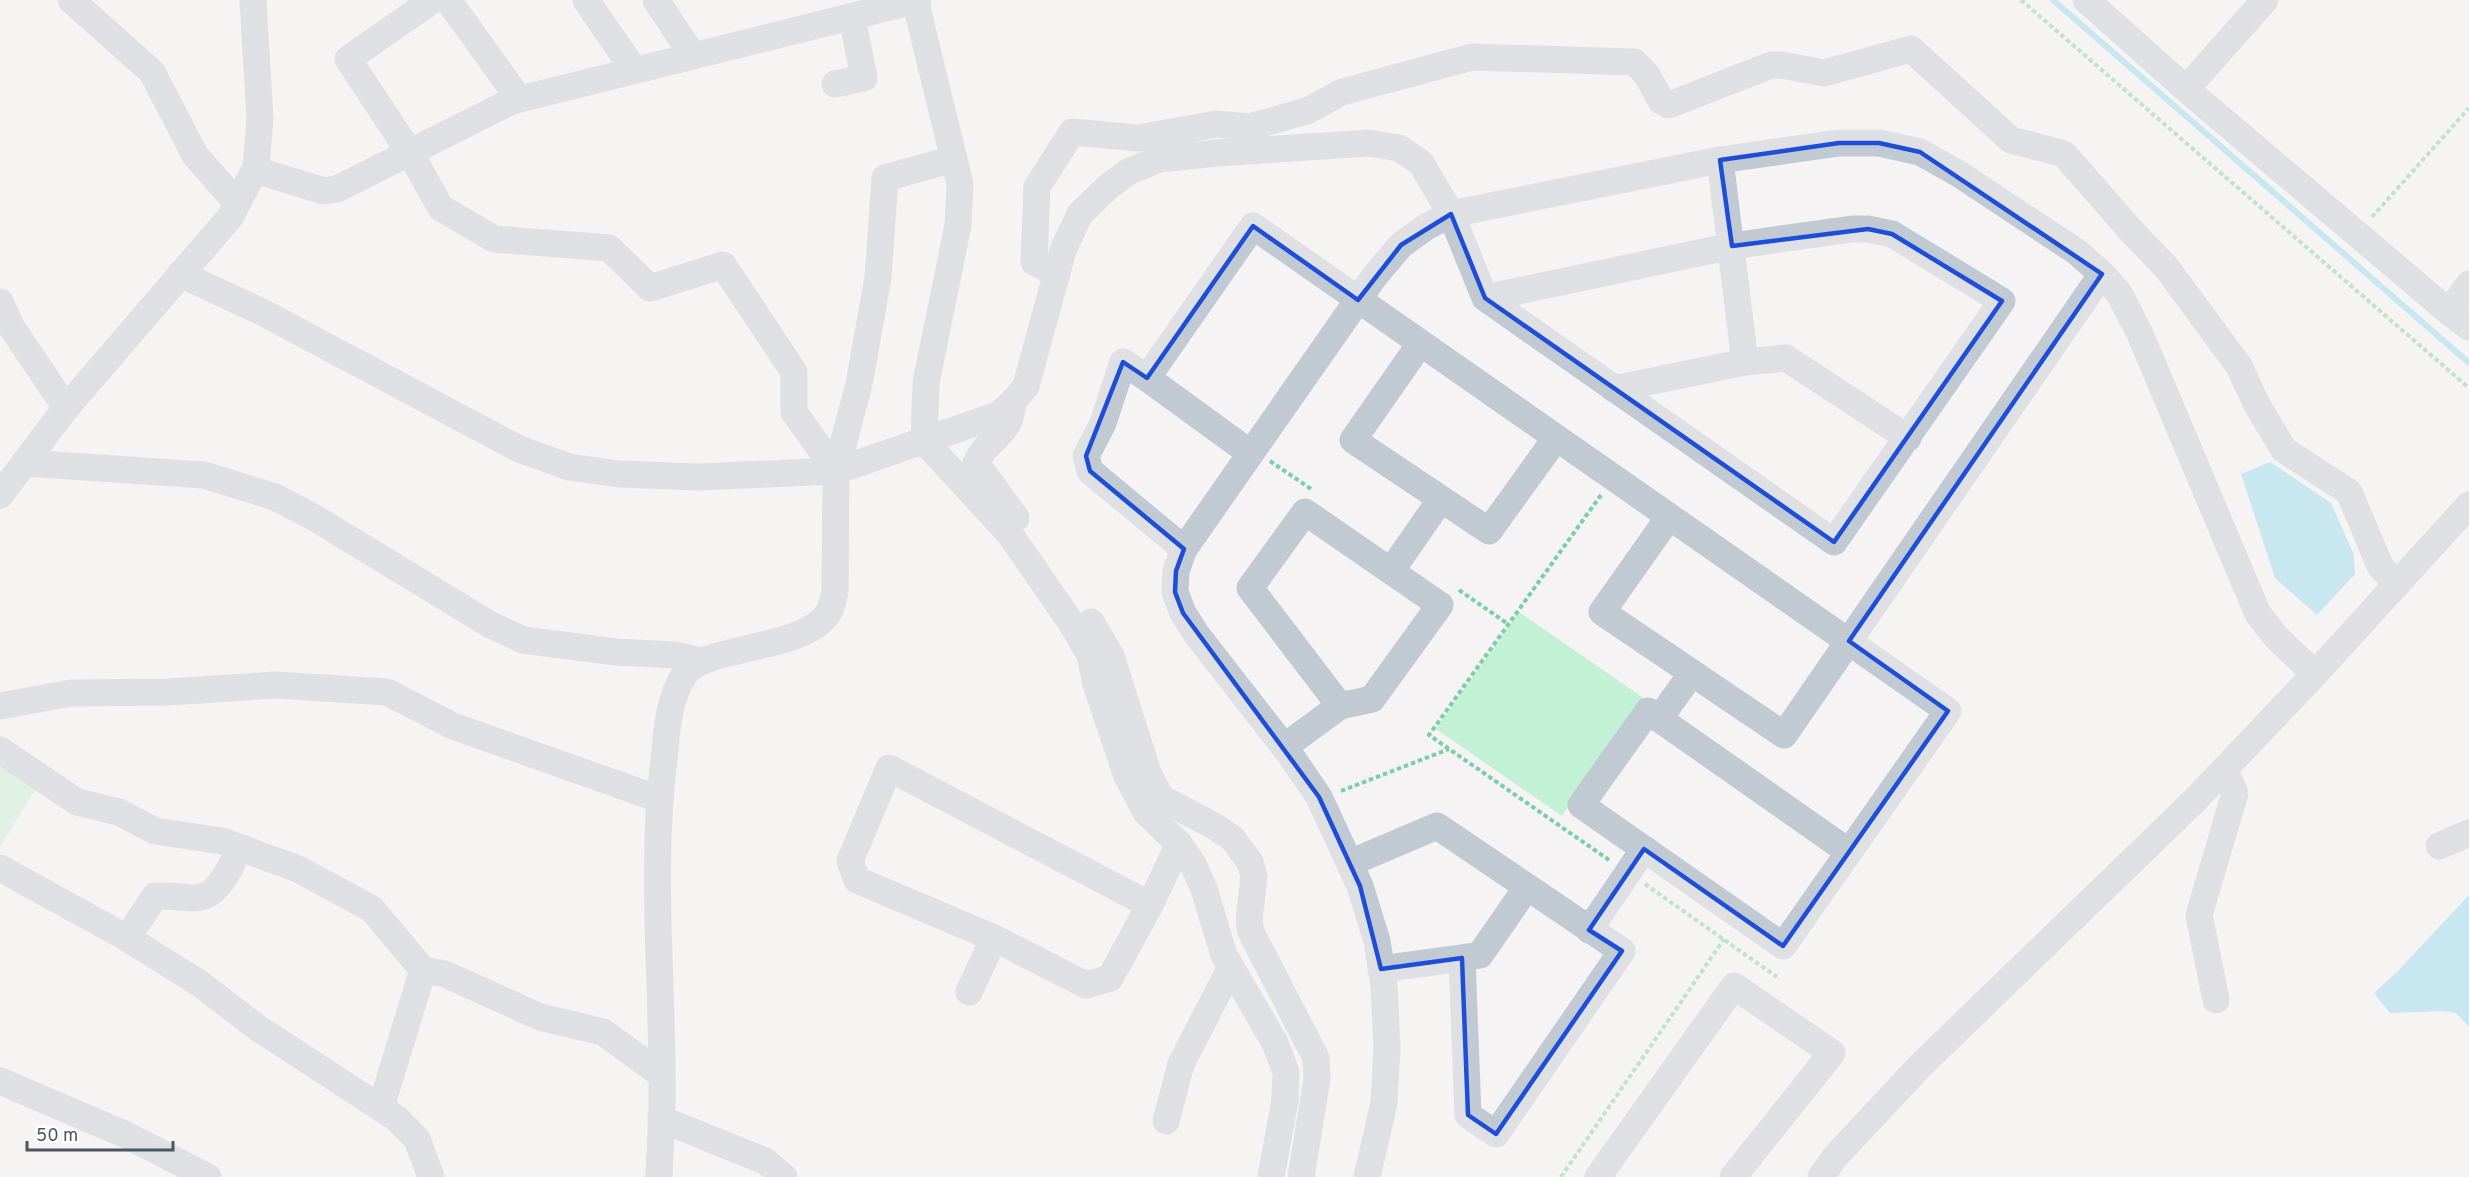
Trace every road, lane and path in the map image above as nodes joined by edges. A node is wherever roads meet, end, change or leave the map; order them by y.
1 (71, 0) edge
2 (253, 0) edge
3 (433, 0) edge
4 (448, 0) edge
5 (586, 0) edge
6 (656, 0) edge
7 (916, 0) edge
8 (2021, 0) edge
9 (2086, 0) edge
10 (2265, 0) edge
11 (852, 17) junction
12 (693, 56) junction
13 (634, 70) junction
14 (836, 84) dead end
15 (2186, 89) junction
16 (519, 99) junction
17 (2469, 108) edge
18 (410, 153) junction
19 (953, 159) junction
20 (1720, 160) junction
21 (255, 170) junction
22 (237, 203) junction
23 (1451, 214) junction
24 (2356, 234) junction
25 (1732, 246) junction
26 (180, 273) junction
27 (1057, 274) junction
28 (2102, 274) junction
29 (2469, 284) edge
30 (1485, 298) junction
31 (1358, 300) junction
32 (0, 302) edge
33 (2459, 319) edge
34 (1420, 344) junction
35 (1745, 362) junction
36 (1147, 378) junction
37 (1614, 388) junction
38 (2469, 388) edge
39 (1013, 402) junction
40 (66, 408) junction
41 (1556, 438) junction
42 (1908, 438) junction
43 (924, 441) junction
44 (1250, 453) junction
45 (25, 463) junction
46 (836, 471) junction
47 (1603, 492) dead end
48 (0, 495) edge
49 (1441, 499) junction
50 (2469, 505) edge
51 (1669, 517) junction
52 (1184, 549) junction
53 (1391, 571) junction
54 (2397, 584) junction
55 (1849, 642) junction
56 (701, 661) junction
57 (1692, 673) junction
58 (2315, 674) junction
59 (0, 706) edge
60 (1340, 706) junction
61 (1659, 719) junction
62 (1284, 747) junction
63 (1449, 749) junction
64 (0, 750) edge
65 (2224, 770) junction
66 (1333, 794) dead end
67 (659, 799) junction
68 (2469, 833) edge
69 (1179, 844) junction
70 (2439, 846) dead end
71 (1644, 849) junction
72 (1849, 852) junction
73 (1350, 863) junction
74 (232, 864) dead end
75 (0, 868) edge
76 (1628, 873) junction
77 (1527, 887) junction
78 (1150, 905) junction
79 (1589, 930) junction
80 (127, 938) junction
81 (994, 938) junction
82 (1724, 939) junction
83 (1462, 958) junction
84 (1231, 967) junction
85 (1382, 969) junction
86 (423, 970) junction
87 (1778, 976) dead end
88 (969, 992) dead end
89 (2216, 1000) dead end
90 (662, 1076) junction
91 (0, 1081) edge
92 (381, 1107) junction
93 (661, 1119) junction
94 (1166, 1121) dead end
95 (208, 1177) edge
96 (431, 1177) edge
97 (659, 1177) edge
98 (784, 1177) edge
99 (1270, 1177) edge
100 (1301, 1177) edge
101 (1367, 1177) edge
102 (1561, 1177) edge
103 (1598, 1177) edge
104 (1733, 1177) edge
105 (1821, 1177) edge

1 - 22 street
2 - 21 street
3 - 18 street
4 - 16 street
5 - 13 street
6 - 12 street
7 - 11 street
7 - 19 street
8 - 38 path
9 - 15 street
10 - 15 street
11 - 12 street
11 - 14 street
12 - 13 street
13 - 16 street
15 - 24 street
16 - 18 street
17 - 24 path
18 - 21 street
18 - 46 street
19 - 43 street
19 - 46 street
20 - 23 street
20 - 25 street
20 - 28 street
21 - 22 street
22 - 26 street
23 - 27 street
23 - 30 street
23 - 31 street
24 - 33 street
25 - 30 street
25 - 35 street
25 - 42 street
26 - 40 street
26 - 46 street
27 - 39 street
27 - 54 street
28 - 55 street
28 - 58 street
29 - 33 street
30 - 37 street
31 - 34 street
31 - 36 street
31 - 44 street
32 - 40 street
34 - 41 street
34 - 49 street
35 - 37 street
35 - 42 street
36 - 44 street
36 - 52 street
37 - 42 street
39 - 43 street
39 - 100 street
40 - 45 street
41 - 49 street
41 - 51 street
43 - 46 street
43 - 69 street
44 - 52 street
45 - 48 street
45 - 56 street
46 - 56 street
47 - 63 path
49 - 53 street
50 - 54 street
51 - 55 street
51 - 57 street
52 - 62 street
53 - 60 street
53 - 60 street
54 - 58 street
55 - 57 street
55 - 72 street
56 - 67 street
57 - 61 street
58 - 65 street
59 - 67 street
60 - 62 street
61 - 71 street
61 - 72 street
62 - 73 street
63 - 66 path
63 - 76 path
64 - 86 street
65 - 89 street
65 - 105 street
67 - 90 street
68 - 70 street
69 - 78 street
69 - 84 street
71 - 72 street
71 - 76 street
73 - 77 street
73 - 85 street
74 - 80 street
75 - 80 street
76 - 79 street
76 - 82 path
77 - 79 street
77 - 83 street
78 - 81 street
78 - 81 street
79 - 83 street
80 - 92 street
81 - 88 street
82 - 87 path
82 - 102 path
83 - 85 street
84 - 94 street
84 - 99 street
85 - 101 street
86 - 90 street
86 - 92 street
90 - 93 street
91 - 95 street
92 - 96 street
93 - 97 street
93 - 98 street
103 - 104 street

